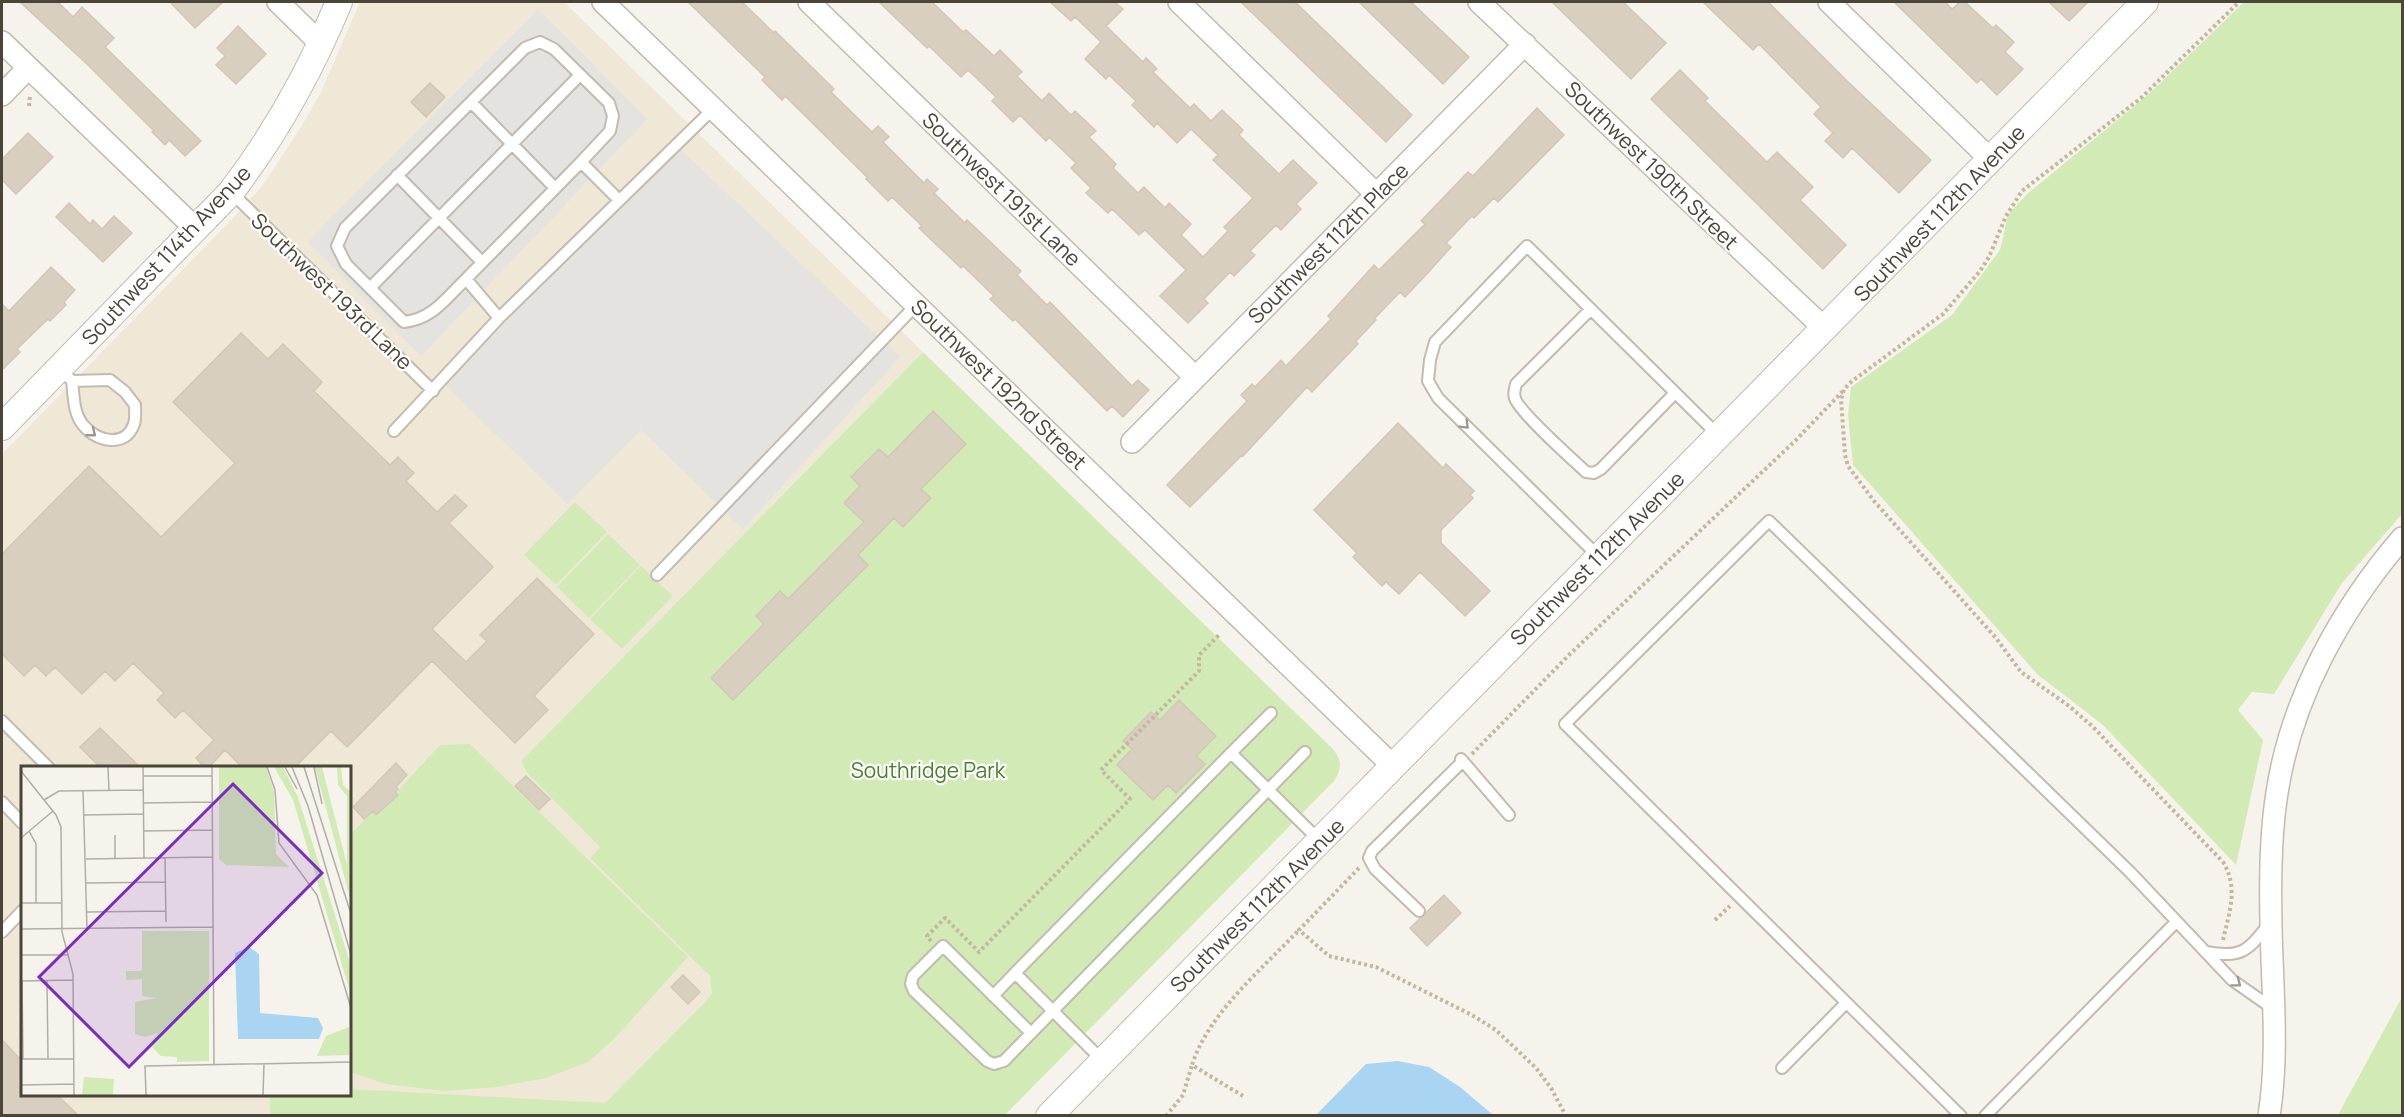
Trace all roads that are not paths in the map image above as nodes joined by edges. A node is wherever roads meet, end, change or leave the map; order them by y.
1 (278, 2) edge
2 (339, 2) edge
3 (603, 2) edge
4 (809, 2) edge
5 (1179, 2) edge
6 (1479, 2) edge
7 (1829, 2) edge
8 (2145, 2) edge
9 (2, 42) edge
10 (321, 44) junction
11 (1525, 44) junction
12 (28, 68) junction
13 (580, 75) junction
14 (2, 95) edge
15 (471, 102) junction
16 (714, 108) junction
17 (512, 144) junction
18 (1991, 160) junction
19 (581, 162) junction
20 (397, 176) junction
21 (555, 188) junction
22 (231, 192) junction
23 (1376, 194) junction
24 (619, 200) junction
25 (439, 219) junction
26 (196, 229) junction
27 (482, 262) junction
28 (466, 279) junction
29 (370, 288) junction
30 (917, 304) junction
31 (1591, 309) junction
32 (500, 318) junction
33 (1825, 329) junction
34 (66, 375) junction
35 (1195, 377) junction
36 (433, 391) junction
37 (1675, 393) junction
38 (2, 427) edge
39 (394, 431) dead end
40 (1718, 435) junction
41 (1132, 442) dead end
42 (2403, 538) edge
43 (1599, 557) junction
44 (657, 575) dead end
45 (1271, 713) dead end
46 (2, 721) edge
47 (1305, 752) dead end
48 (1231, 753) junction
49 (47, 766) edge
50 (1394, 767) junction
51 (1268, 789) junction
52 (2, 801) edge
53 (1509, 815) dead end
54 (21, 821) edge
55 (1320, 841) junction
56 (1419, 911) dead end
57 (21, 912) edge
58 (2176, 922) junction
59 (2271, 922) junction
60 (2, 932) edge
61 (2206, 952) junction
62 (1015, 973) junction
63 (993, 996) junction
64 (1846, 1003) junction
65 (2272, 1008) junction
66 (1052, 1010) junction
67 (1031, 1033) junction
68 (1103, 1061) junction
69 (1782, 1068) dead end
70 (1050, 1116) edge
71 (1961, 1116) edge
72 (1985, 1116) edge
73 (2269, 1116) edge

1 - 10 street
2 - 10 street, Southwest 114th Avenue
3 - 16 street, Southwest 192nd Street
4 - 35 street, Southwest 191st Lane
5 - 23 street
6 - 11 street, Southwest 190th Street
7 - 18 street
8 - 18 street, Southwest 112th Avenue
9 - 12 street
10 - 22 street, Southwest 114th Avenue
11 - 23 street, Southwest 112th Place
11 - 33 street, Southwest 190th Street
12 - 14 street
12 - 26 street
13 - 15 lane
13 - 17 lane
13 - 19 lane
15 - 17 lane
15 - 20 lane
16 - 24 lane
16 - 30 street, Southwest 192nd Street
17 - 21 lane
17 - 25 lane
18 - 33 street, Southwest 112th Avenue
19 - 21 lane
19 - 24 lane
20 - 25 lane
20 - 29 lane
21 - 27 lane
22 - 26 street, Southwest 114th Avenue
22 - 36 lane, Southwest 193rd Lane
23 - 35 street, Southwest 112th Place
24 - 32 lane
25 - 27 lane
25 - 29 lane
26 - 34 street, Southwest 114th Avenue
27 - 28 lane
28 - 29 lane
28 - 32 lane
30 - 44 lane
30 - 50 street, Southwest 192nd Street
31 - 37 lane
31 - 37 lane
31 -> 43 lane
32 - 36 lane
33 - 40 street, Southwest 112th Avenue
34 -> 34 lane
34 - 38 street, Southwest 114th Avenue
35 - 41 street, Southwest 112th Place
36 - 39 lane
37 - 40 lane
40 - 43 street, Southwest 112th Avenue
42 - 59 street
43 - 50 street, Southwest 112th Avenue
45 - 48 lane
46 - 49 lane
47 - 51 lane
48 - 51 lane
48 - 62 lane
50 - 55 street, Southwest 112th Avenue
51 - 55 lane
51 - 66 lane
52 - 54 lane
53 - 56 lane
55 - 68 street, Southwest 112th Avenue
57 - 60 lane
58 - 61 lane
58 - 64 lane
58 - 72 lane
59 - 61 lane
59 - 65 street
61 -> 65 lane
62 - 63 lane
62 - 66 lane
63 - 67 lane
63 - 67 lane
64 - 69 lane
64 - 71 lane
65 - 73 street
66 - 67 lane
66 - 68 lane
68 - 70 street, Southwest 112th Avenue

